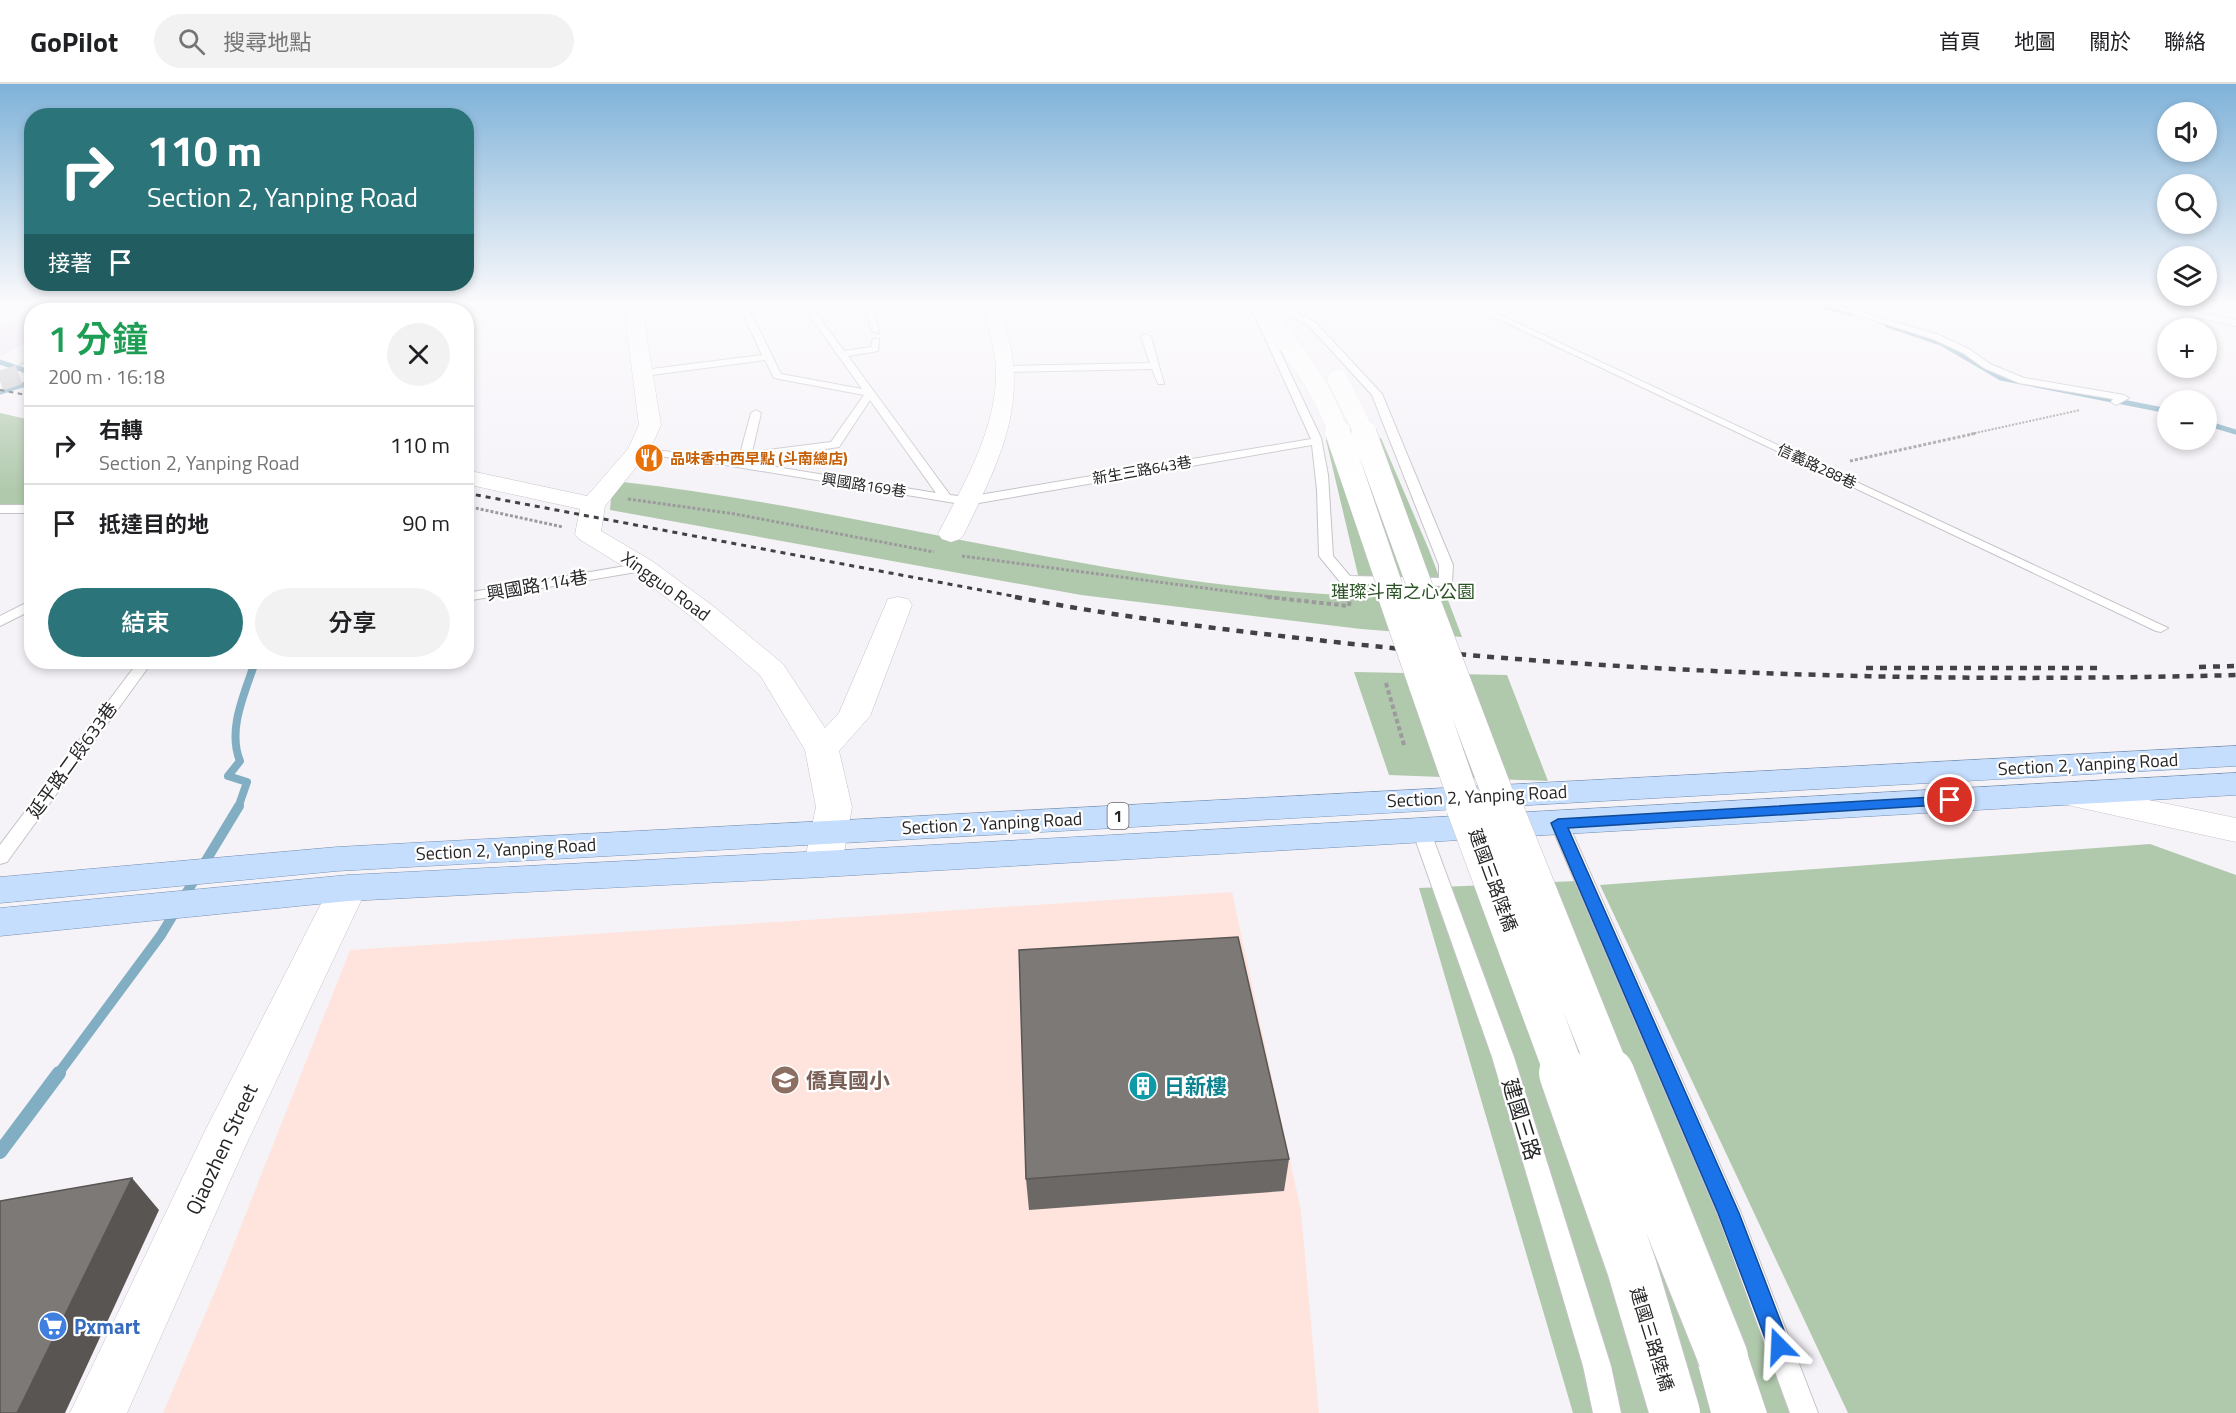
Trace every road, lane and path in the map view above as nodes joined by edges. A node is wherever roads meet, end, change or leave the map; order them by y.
1 (643, 367) edge
2 (690, 367) edge
3 (773, 367) edge
4 (850, 367) edge
5 (1106, 367) edge
6 (1156, 367) edge
7 (1284, 367) edge
8 (1306, 367) edge
9 (1329, 367) edge
10 (1352, 367) edge
11 (1606, 367) edge
12 (1989, 367) edge
13 (1008, 369) joint
14 (644, 373) junction
15 (1161, 382) dead end
16 (870, 393) junction
17 (2116, 402) joint
18 (756, 413) dead end
19 (1316, 441) junction
20 (638, 451) junction
21 (745, 457) junction
22 (713, 460) junction
23 (1820, 467) junction
24 (474, 478) edge
25 (957, 499) junction
26 (597, 500) junction
27 (474, 508) edge
28 (0, 509) edge
29 (24, 509) edge
30 (588, 534) junction
31 (951, 534) dead end
32 (938, 552) dead end
33 (962, 556) dead end
34 (643, 567) junction
35 (1350, 580) junction
36 (474, 596) edge
37 (898, 605) dead end
38 (24, 608) edge
39 (0, 622) edge
40 (2161, 628) dead end
41 (140, 669) edge
42 (1386, 683) dead end
43 (1404, 745) dead end
44 (822, 750) junction
45 (2234, 765) edge
46 (2064, 794) junction
47 (1558, 823) junction
48 (1421, 830) junction
49 (2236, 830) edge
50 (827, 848) junction
51 (0, 858) edge
52 (348, 888) junction
53 (0, 890) edge
54 (0, 922) edge
55 (98, 1413) edge
56 (1607, 1413) edge
57 (1675, 1413) edge
58 (1740, 1413) edge
59 (1804, 1413) edge

1 - 14 street
2 - 14 lane
3 - 16 lane
4 - 16 lane
5 - 13 lane
6 - 15 lane
7 - 19 lane
8 - 57 street, 建國三路陸橋, bridge
9 - 58 street, 建國三路陸橋, bridge
10 - 35 lane
11 - 23 lane, 信義路288巷
12 - 17 lane
13 - 25 street
14 - 20 street
16 - 21 lane
16 - 25 lane
17 - 23 path
18 - 21 lane
19 - 25 lane, 新生三路643巷
19 - 35 lane
20 - 22 lane, 興國路169巷
20 - 26 street
21 - 22 lane
22 - 25 lane, 興國路169巷
23 - 40 lane, 信義路288巷
24 - 26 street
25 - 31 street
26 - 30 street
26 - 32 path
27 - 30 path
28 - 29 lane
30 - 34 street, Xingguo Road
33 - 35 path
34 - 36 lane, 興國路114巷
34 - 44 street, Xingguo Road
37 - 44 street
38 - 39 lane
41 - 51 lane, 延平路二段633巷
42 - 43 path
44 - 50 street, Xingguo Road
45 - 46 main road, Section 2, Yanping Road / 1
45 - 50 main road, Section 2, Yanping Road / 1
46 - 47 main road, Section 2, Yanping Road / 1
46 - 49 street
47 - 48 main road, 1
47 - 59 lane
48 - 50 main road, Section 2, Yanping Road / 1
48 - 56 lane, 建國三路
50 - 52 main road, Section 2, Yanping Road / 1
50 - 53 main road, Section 2, Yanping Road / 1
52 - 54 main road, Section 2, Yanping Road / 1
52 - 55 street, Qiaozhen Street

